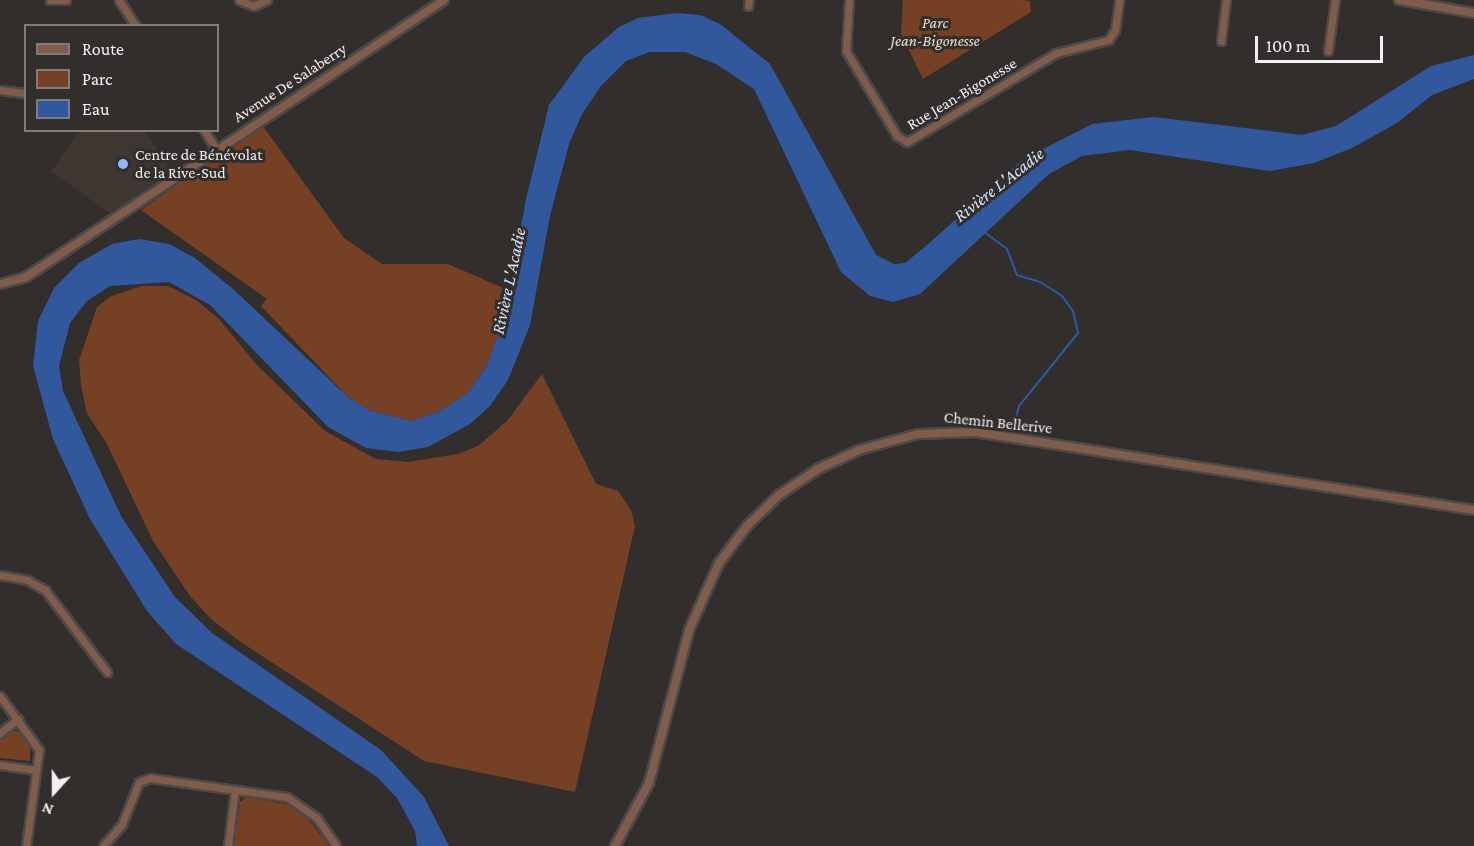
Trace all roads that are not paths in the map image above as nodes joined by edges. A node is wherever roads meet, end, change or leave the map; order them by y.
1 (50, 0) edge
2 (66, 0) edge
3 (119, 0) edge
4 (239, 0) edge
5 (267, 0) edge
6 (444, 0) edge
7 (849, 0) edge
8 (1119, 0) edge
9 (1226, 0) edge
10 (1335, 0) edge
11 (1400, 0) edge
12 (1474, 13) edge
13 (135, 24) edge
14 (1221, 41) dead end
15 (1328, 51) dead end
16 (0, 90) edge
17 (24, 93) edge
18 (205, 132) edge
19 (217, 150) junction
20 (0, 284) edge
21 (1474, 510) edge
22 (0, 574) edge
23 (107, 672) dead end
24 (0, 696) edge
25 (18, 719) junction
26 (0, 733) edge
27 (0, 765) edge
28 (36, 770) junction
29 (235, 789) junction
30 (26, 846) edge
31 (102, 846) edge
32 (228, 846) edge
33 (336, 846) edge
34 (615, 846) edge

1 - 2 street
3 - 13 street
4 - 5 street
6 - 19 street, Avenue De Salaberry
7 - 8 street, Rue Jean-Bigonesse
9 - 14 street
10 - 15 street
11 - 12 street
16 - 17 street
18 - 19 street
19 - 20 street, Avenue De Salaberry
21 - 34 street, Chemin Bellerive
22 - 23 street
24 - 25 street
25 - 26 street
25 - 28 street
27 - 28 street
28 - 30 street
29 - 31 street
29 - 32 street
29 - 33 street

